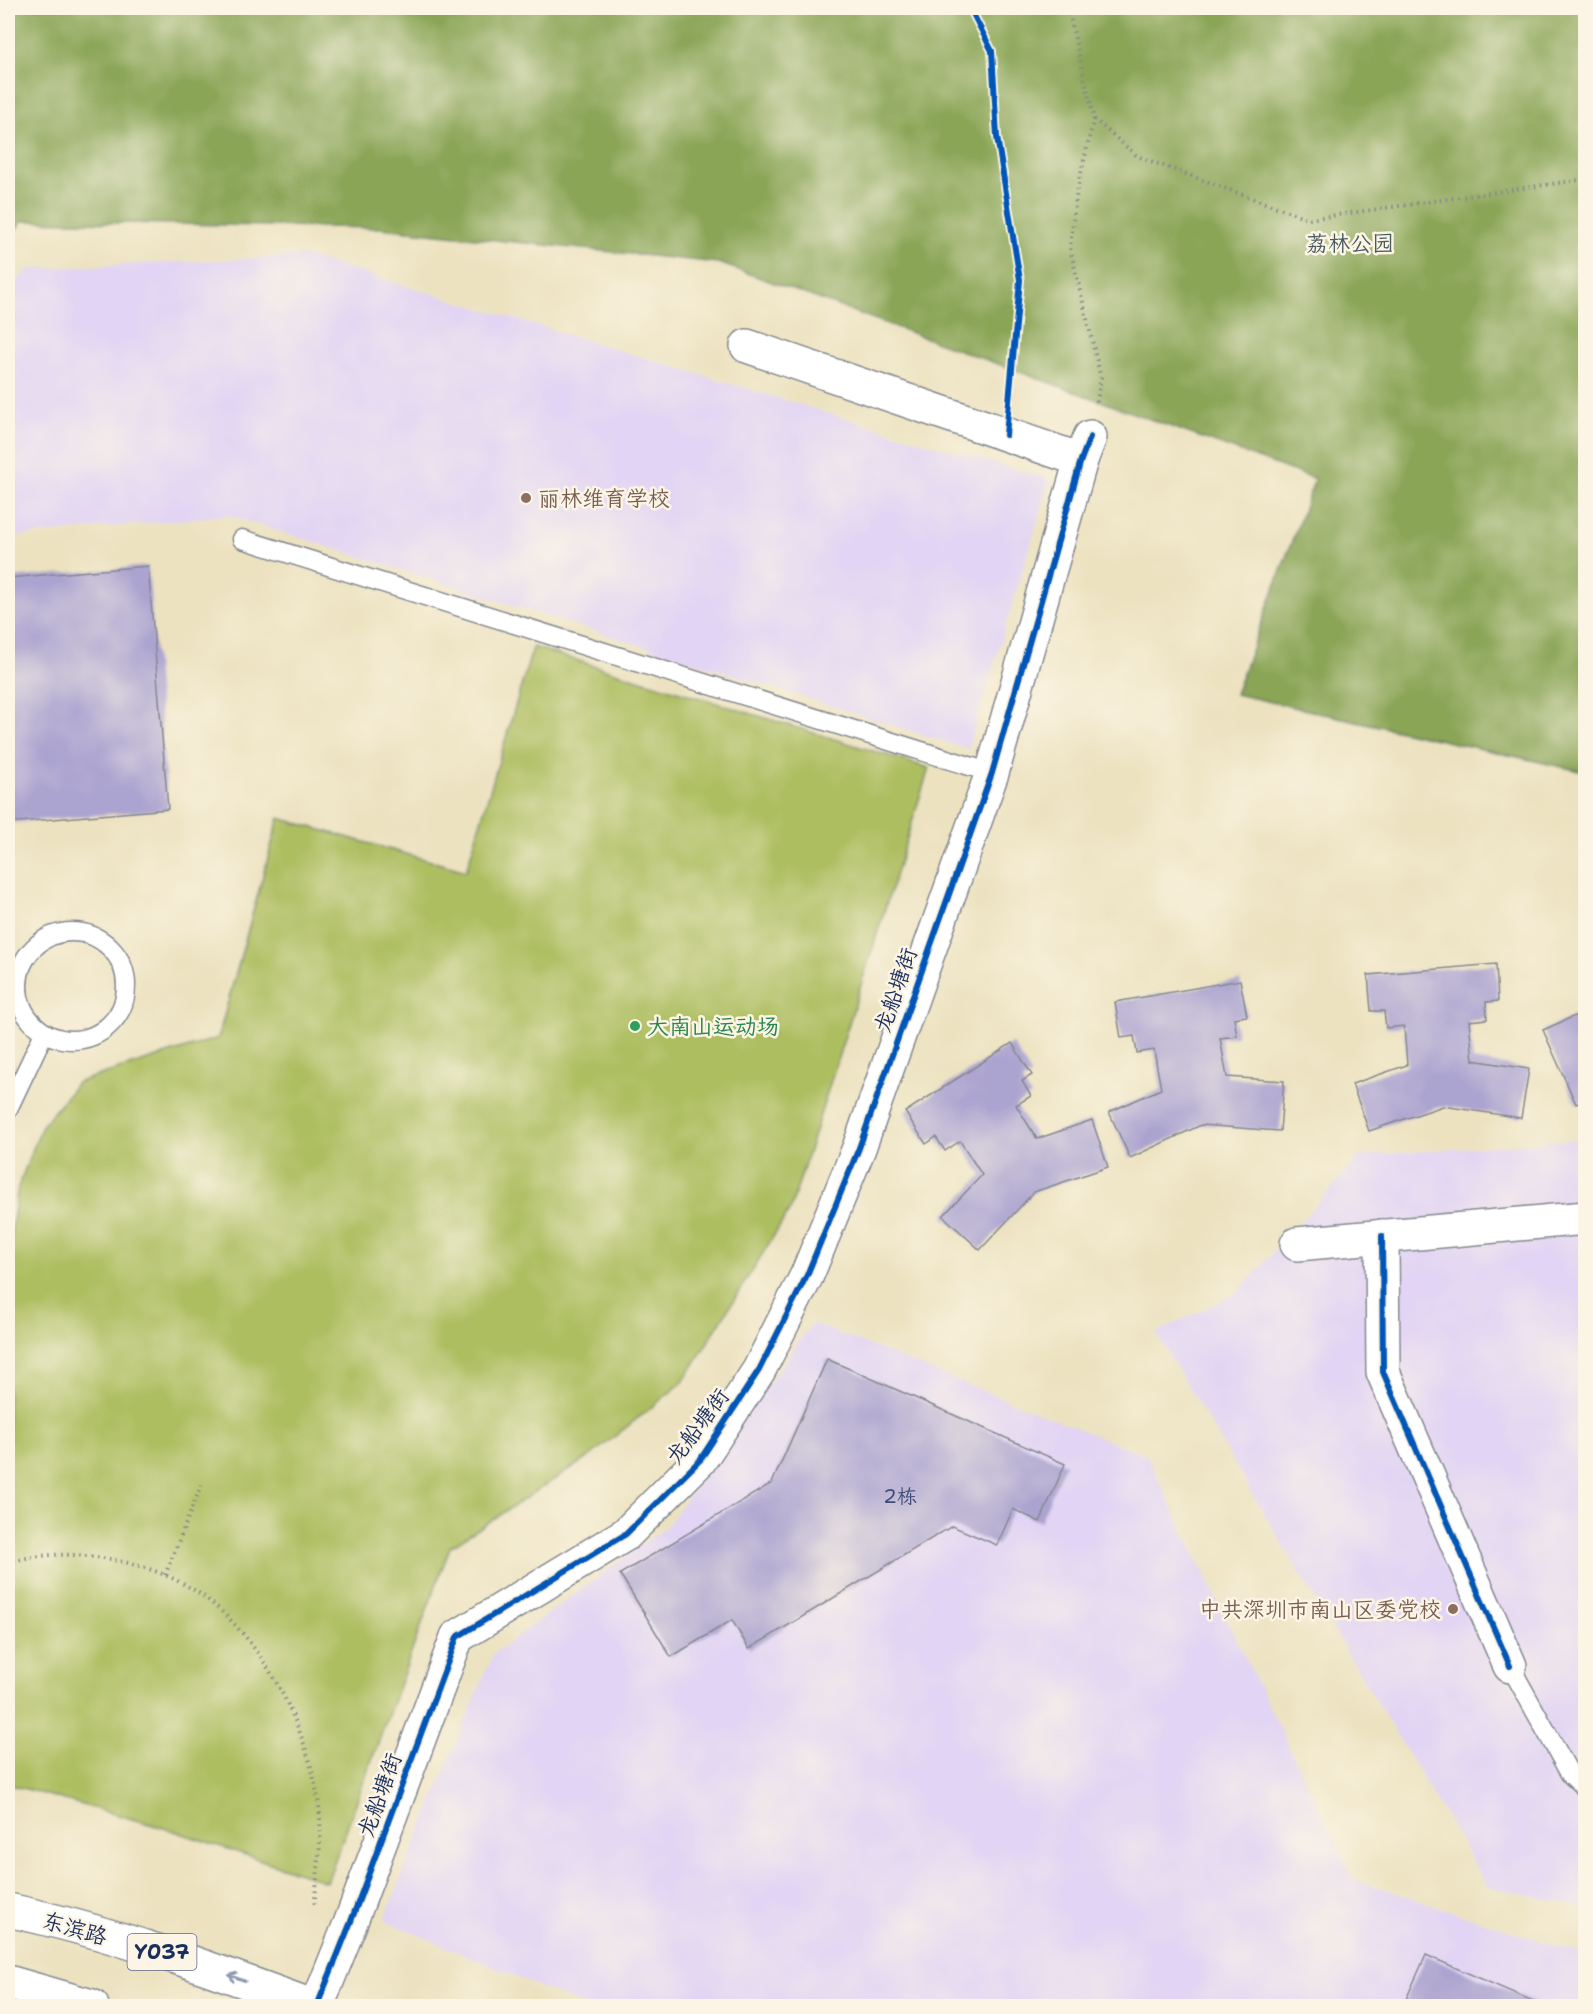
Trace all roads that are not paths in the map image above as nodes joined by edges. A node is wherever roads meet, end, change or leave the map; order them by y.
1 (747, 346) dead end
2 (242, 539) dead end
3 (992, 773) junction
4 (44, 1033) junction
5 (8, 1109) edge
6 (1586, 1218) edge
7 (1382, 1236) junction
8 (1297, 1244) dead end
9 (1510, 1666) joint
10 (1586, 1790) edge
11 (8, 1910) edge
12 (19, 1992) edge
13 (92, 2007) edge
14 (312, 2007) edge
15 (317, 2007) edge

1 - 3 street, 龙船塘街
2 - 3 lane
3 - 15 street, 龙船塘街
4 - 4 lane
4 - 5 lane
6 - 7 street
7 - 8 street
7 - 9 street
9 - 10 lane
14 -> 11 street, 东滨路 / Y037
12 - 13 street

